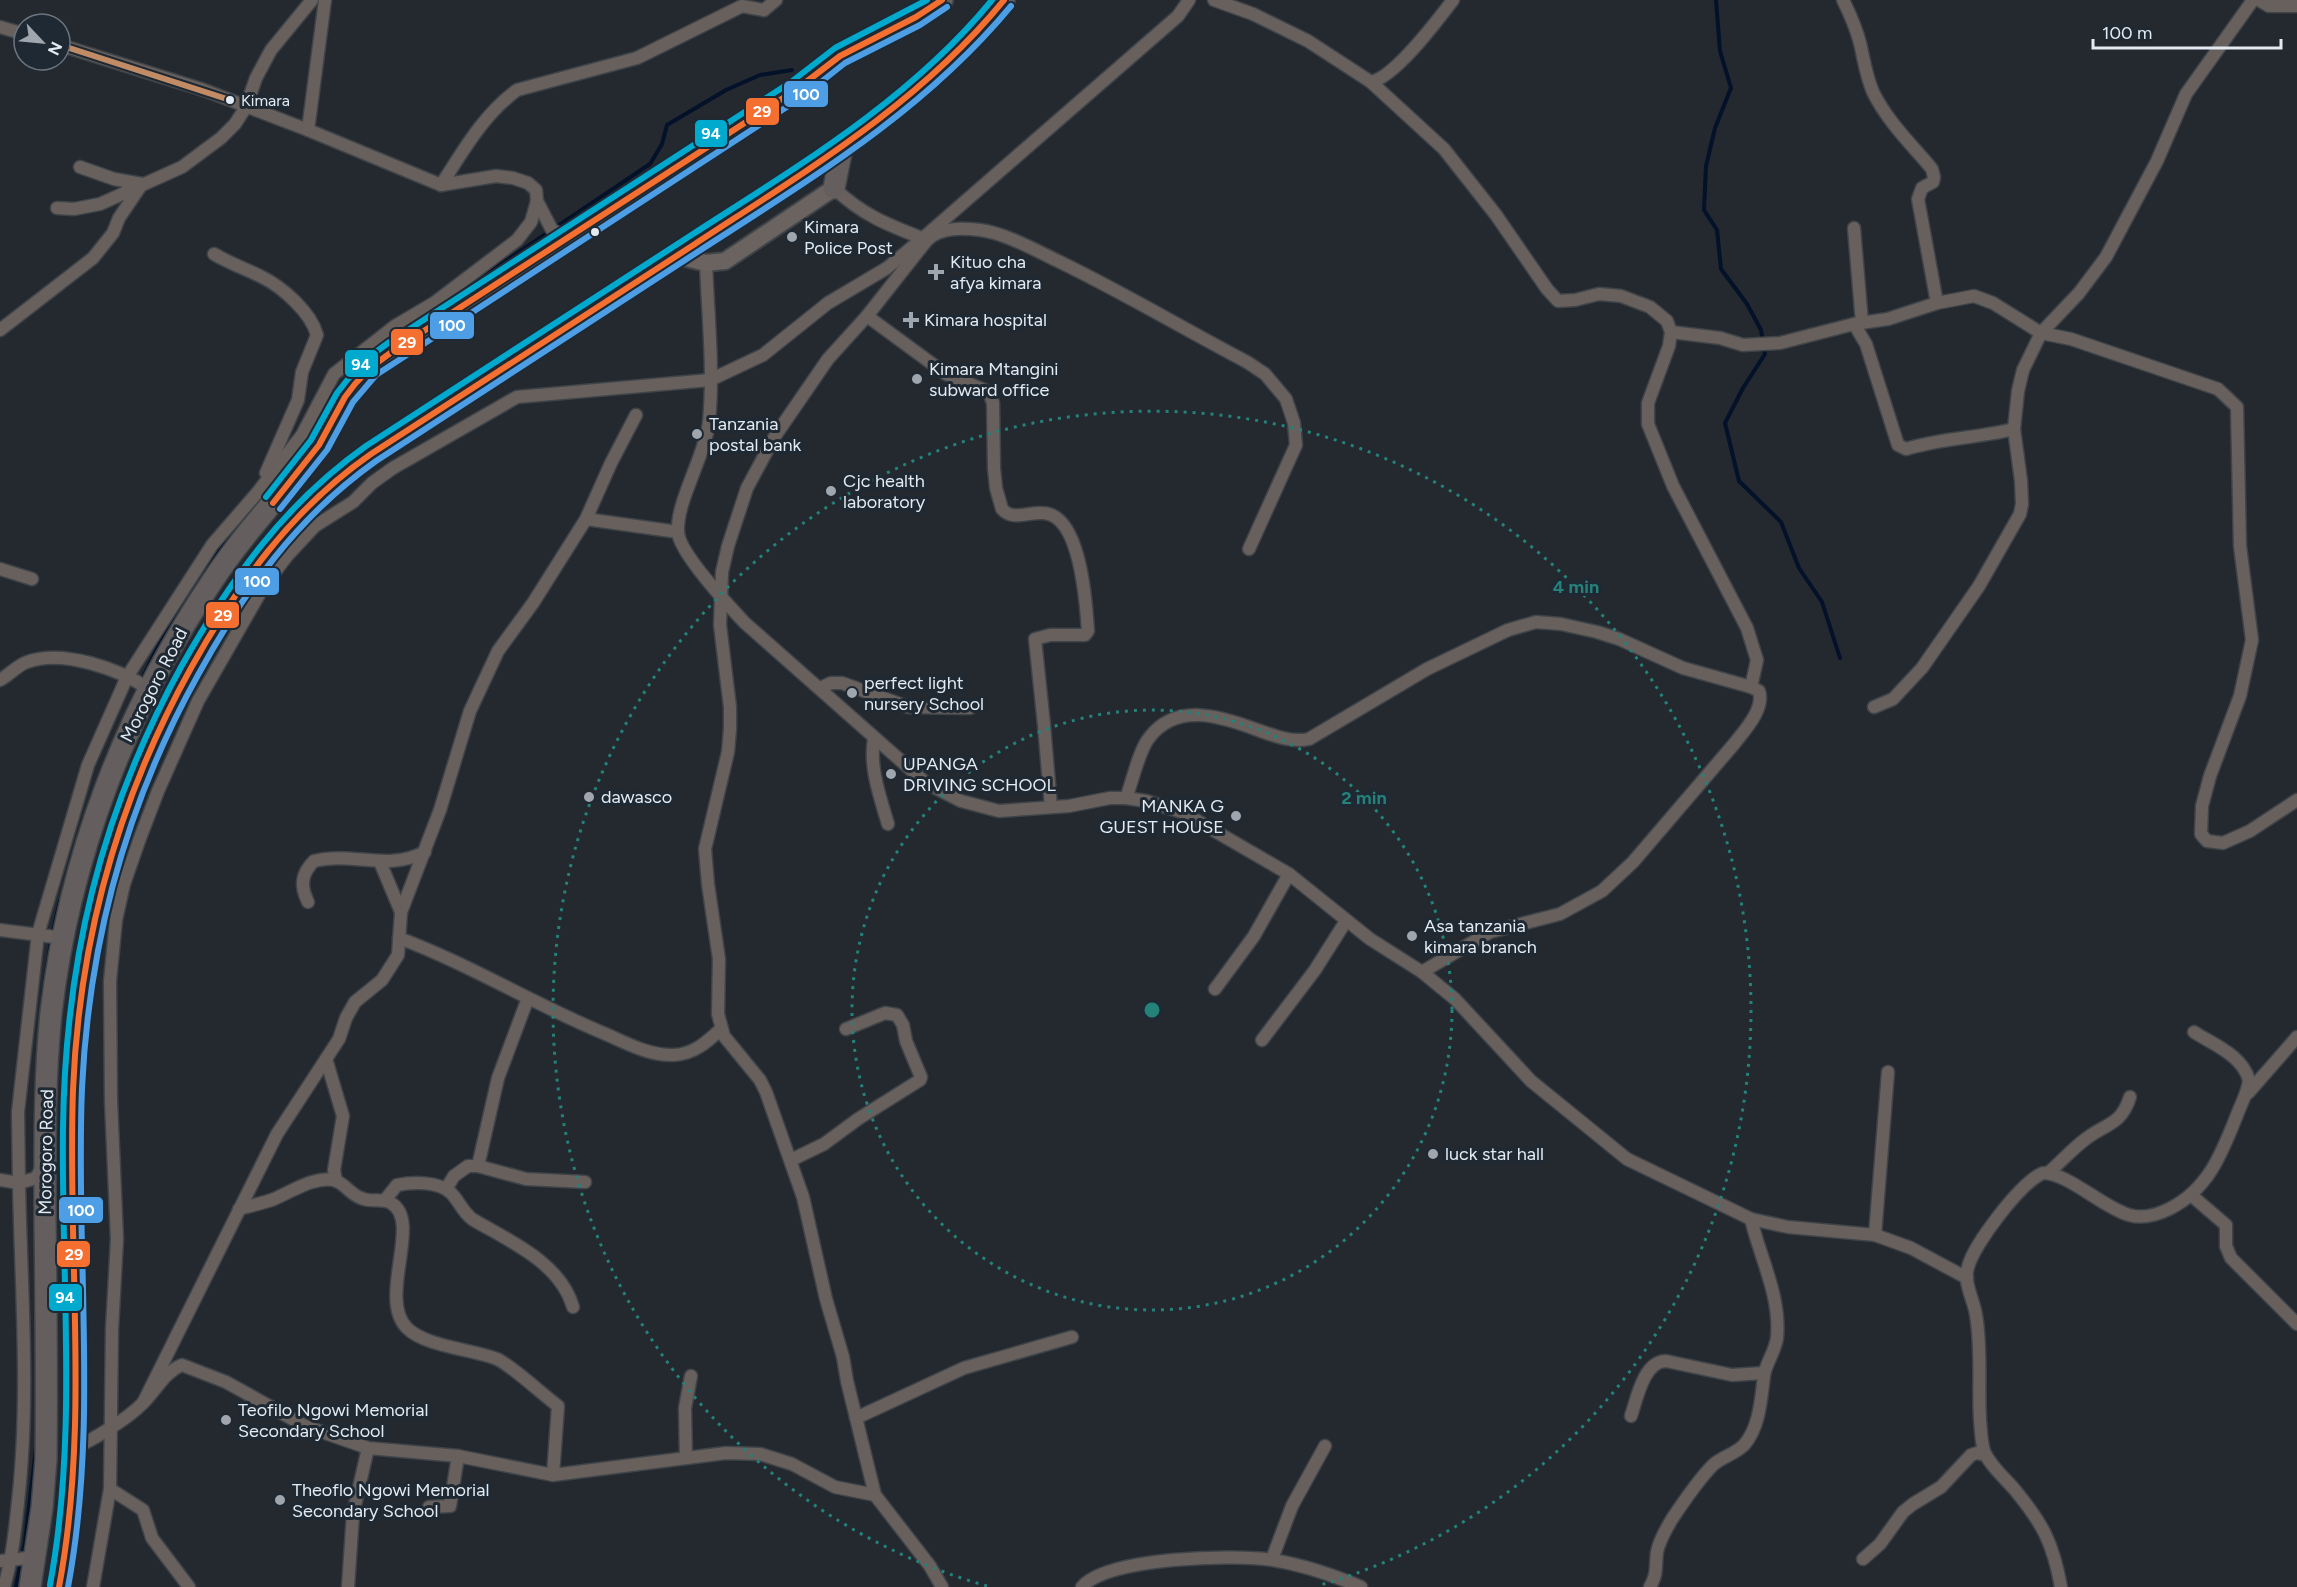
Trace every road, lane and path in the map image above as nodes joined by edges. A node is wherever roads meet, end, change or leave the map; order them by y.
1 (312, 0) edge
2 (325, 0) edge
3 (776, 0) edge
4 (942, 0) edge
5 (1004, 0) edge
6 (1189, 0) edge
7 (1214, 0) edge
8 (1453, 0) edge
9 (1843, 0) edge
10 (2253, 0) edge
11 (2259, 0) edge
12 (761, 5) edge
13 (2297, 6) edge
14 (72, 49) edge
15 (1371, 82) junction
16 (246, 107) junction
17 (308, 130) junction
18 (842, 148) junction
19 (80, 167) dead end
20 (142, 184) junction
21 (441, 185) junction
22 (834, 188) junction
23 (537, 201) junction
24 (57, 208) dead end
25 (1854, 228) dead end
26 (568, 237) junction
27 (925, 239) junction
28 (214, 254) dead end
29 (678, 256) junction
30 (706, 263) junction
31 (1937, 303) junction
32 (867, 316) junction
33 (1858, 323) junction
34 (0, 330) edge
35 (1671, 332) junction
36 (2041, 333) junction
37 (710, 380) junction
38 (636, 415) dead end
39 (2014, 429) junction
40 (257, 493) junction
41 (586, 519) junction
42 (678, 532) junction
43 (1249, 549) dead end
44 (0, 569) edge
45 (32, 579) dead end
46 (720, 596) junction
47 (127, 677) junction
48 (0, 680) edge
49 (1751, 687) junction
50 (820, 688) junction
51 (149, 689) junction
52 (1874, 707) dead end
53 (970, 708) dead end
54 (874, 739) junction
55 (1126, 798) junction
56 (2297, 800) edge
57 (1051, 807) junction
58 (888, 824) dead end
59 (425, 852) junction
60 (380, 862) junction
61 (1289, 874) junction
62 (308, 902) dead end
63 (401, 912) junction
64 (1346, 921) junction
65 (0, 930) edge
66 (38, 934) junction
67 (63, 938) junction
68 (399, 938) junction
69 (1422, 972) junction
70 (1215, 989) dead end
71 (528, 998) junction
72 (721, 1029) junction
73 (846, 1029) dead end
74 (2194, 1032) dead end
75 (2297, 1036) edge
76 (1262, 1040) dead end
77 (326, 1059) junction
78 (1888, 1072) dead end
79 (2130, 1097) dead end
80 (2243, 1099) junction
81 (791, 1160) junction
82 (45, 1164) junction
83 (478, 1166) junction
84 (2048, 1173) junction
85 (0, 1179) edge
86 (336, 1181) junction
87 (585, 1182) dead end
88 (19, 1183) junction
89 (446, 1189) junction
90 (2191, 1195) junction
91 (385, 1200) junction
92 (239, 1209) junction
93 (1751, 1219) junction
94 (1875, 1235) junction
95 (1966, 1278) junction
96 (573, 1306) dead end
97 (2297, 1324) edge
98 (1071, 1337) dead end
99 (1764, 1373) junction
100 (691, 1376) dead end
101 (143, 1403) junction
102 (1630, 1416) dead end
103 (856, 1418) junction
104 (112, 1425) junction
105 (1325, 1446) dead end
106 (75, 1447) junction
107 (368, 1448) junction
108 (1985, 1455) junction
109 (458, 1456) junction
110 (686, 1458) junction
111 (553, 1475) junction
112 (110, 1489) junction
113 (875, 1495) junction
114 (429, 1507) dead end
115 (36, 1557) junction
116 (1863, 1559) dead end
117 (1272, 1560) junction
118 (6, 1561) edge
119 (4, 1587) edge
120 (30, 1587) edge
121 (59, 1587) edge
122 (93, 1587) edge
123 (189, 1587) edge
124 (348, 1587) edge
125 (942, 1587) edge
126 (1082, 1587) edge
127 (1361, 1587) edge
128 (1650, 1587) edge
129 (2061, 1587) edge

1 - 16 street
2 - 17 street
3 - 12 street
4 - 26 highway, Morogoro Road
5 - 18 highway, Morogoro Road
6 - 27 street
7 - 15 street
8 - 15 street
9 - 31 street
10 - 36 street
11 - 13 street
12 - 21 street
14 - 16 street
15 - 35 street
16 - 17 street
16 - 20 street
17 - 21 street
18 - 22 highway
18 - 29 highway, Morogoro Road
19 - 20 street
20 - 24 street
20 - 34 street
21 - 23 street
22 - 27 street
22 - 30 street
23 - 26 street
23 - 40 street
25 - 33 street
26 - 51 highway, Morogoro Road
27 - 32 street
27 - 37 street
27 - 43 street
28 - 40 street
29 - 30 street
29 - 106 highway, Morogoro Road
30 - 37 street
31 - 33 street
31 - 36 street
32 - 46 street
32 - 57 street
33 - 35 street
33 - 39 street
35 - 49 street
36 - 39 street
36 - 56 street
37 - 42 street
37 - 104 street
38 - 41 street
39 - 52 street
40 - 47 street
41 - 42 street
41 - 59 street
42 - 46 street
44 - 45 street
46 - 50 street
46 - 72 street
47 - 48 street
47 - 51 street
47 - 66 street
49 - 55 street
49 - 69 street
50 - 53 street
50 - 54 street
51 - 67 highway, Morogoro Road
54 - 57 street
54 - 58 street
55 - 57 street
55 - 61 street
59 - 60 street
59 - 63 street
60 - 62 street
60 - 63 street
61 - 64 street
61 - 70 street
63 - 68 street
64 - 69 street
64 - 76 street
65 - 66 street
66 - 67 street
66 - 88 street
67 - 82 highway, Morogoro Road
68 - 71 street
68 - 77 street
69 - 93 street
71 - 72 street
71 - 83 street
72 - 81 street
73 - 81 street
74 - 80 street
75 - 80 street
77 - 86 street
77 - 92 street
78 - 94 street
79 - 84 street
80 - 90 street
81 - 103 street
82 - 88 street
82 - 115 highway, Morogoro Road
83 - 87 street
83 - 89 street
84 - 90 street
84 - 95 street
85 - 88 street
86 - 91 street
86 - 92 street
88 - 118 street
89 - 91 street
89 - 96 street
90 - 97 street
91 - 111 street
92 - 101 street
93 - 94 street
93 - 99 street
94 - 95 street
95 - 108 street
98 - 103 street
99 - 102 street
99 - 128 street
100 - 110 street
101 - 104 street
101 - 107 street
103 - 113 street
104 - 106 street
104 - 112 street
105 - 117 street
106 - 121 highway, Morogoro Road
107 - 109 street
107 - 124 street
108 - 116 street
108 - 129 street
109 - 111 street
109 - 114 street
110 - 111 street
110 - 113 street
112 - 122 street
112 - 123 street
113 - 125 street
115 - 118 street
115 - 120 highway, Morogoro Road
117 - 126 street
117 - 127 street
118 - 119 street

